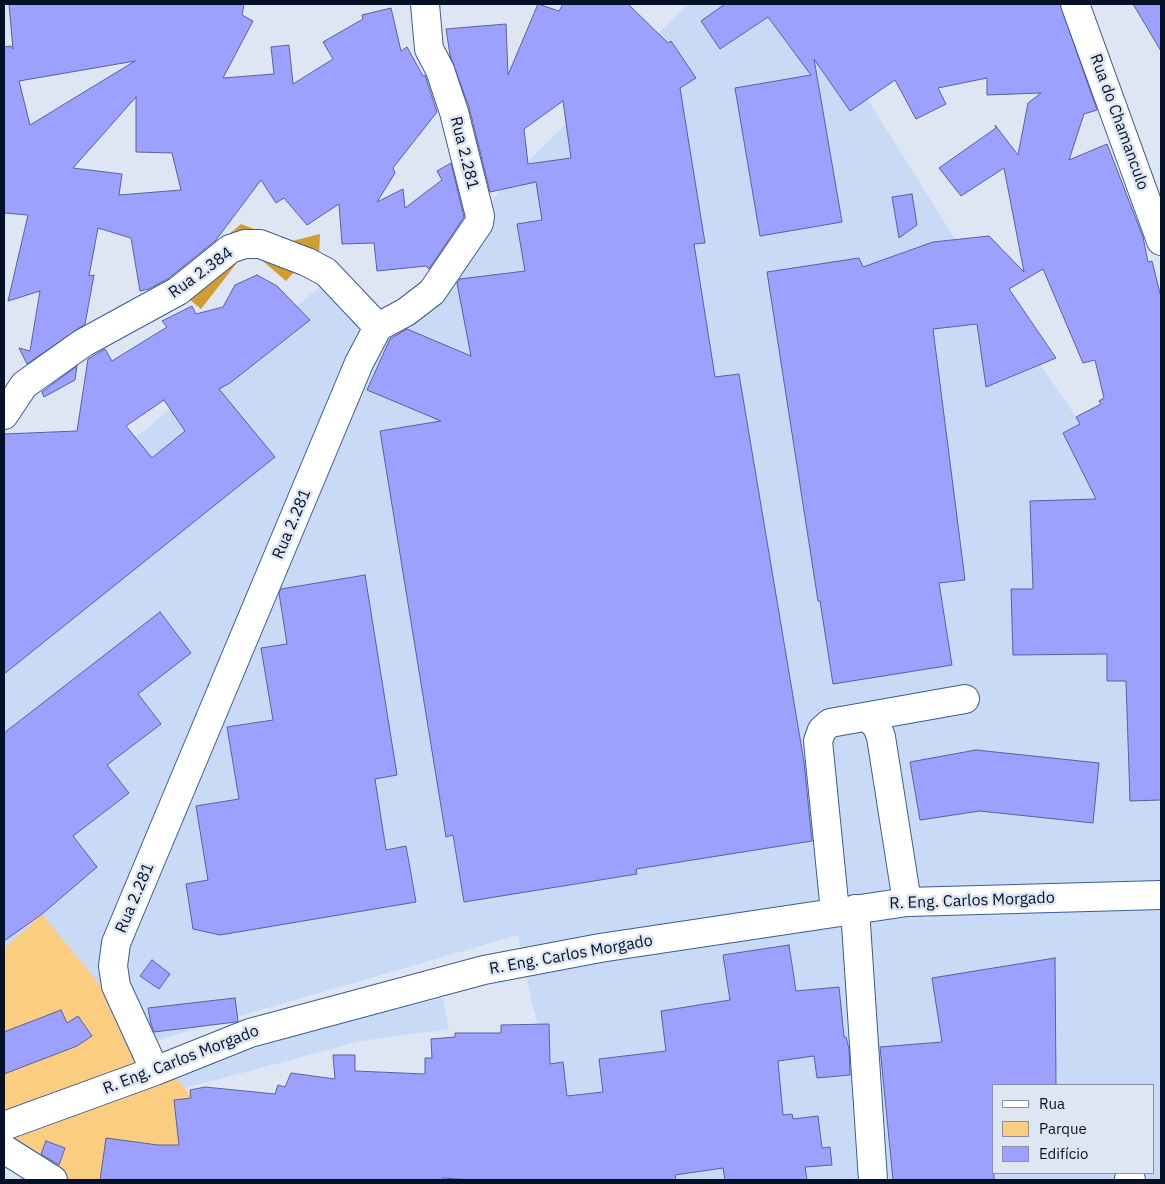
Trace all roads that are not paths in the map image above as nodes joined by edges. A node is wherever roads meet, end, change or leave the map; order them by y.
1 (426, 4) edge
2 (1075, 4) edge
3 (1161, 240) edge
4 (378, 327) junction
5 (4, 415) edge
6 (965, 699) dead end
7 (868, 718) junction
8 (1161, 895) edge
9 (907, 902) junction
10 (845, 911) junction
11 (155, 1071) junction
12 (4, 1126) edge
13 (4, 1149) edge
14 (53, 1180) edge
15 (873, 1180) edge

1 - 4 street, Rua 2.281
2 - 3 street, Rua do Chamanculo
4 - 5 street, Rua 2.384
4 - 11 street, Rua 2.281
6 - 7 street
7 - 9 street
7 - 10 street
8 - 9 street, R. Eng. Carlos Morgado
9 - 10 street, R. Eng. Carlos Morgado
10 - 11 street, R. Eng. Carlos Morgado
10 - 15 street
11 - 12 street, R. Eng. Carlos Morgado
13 - 14 street

